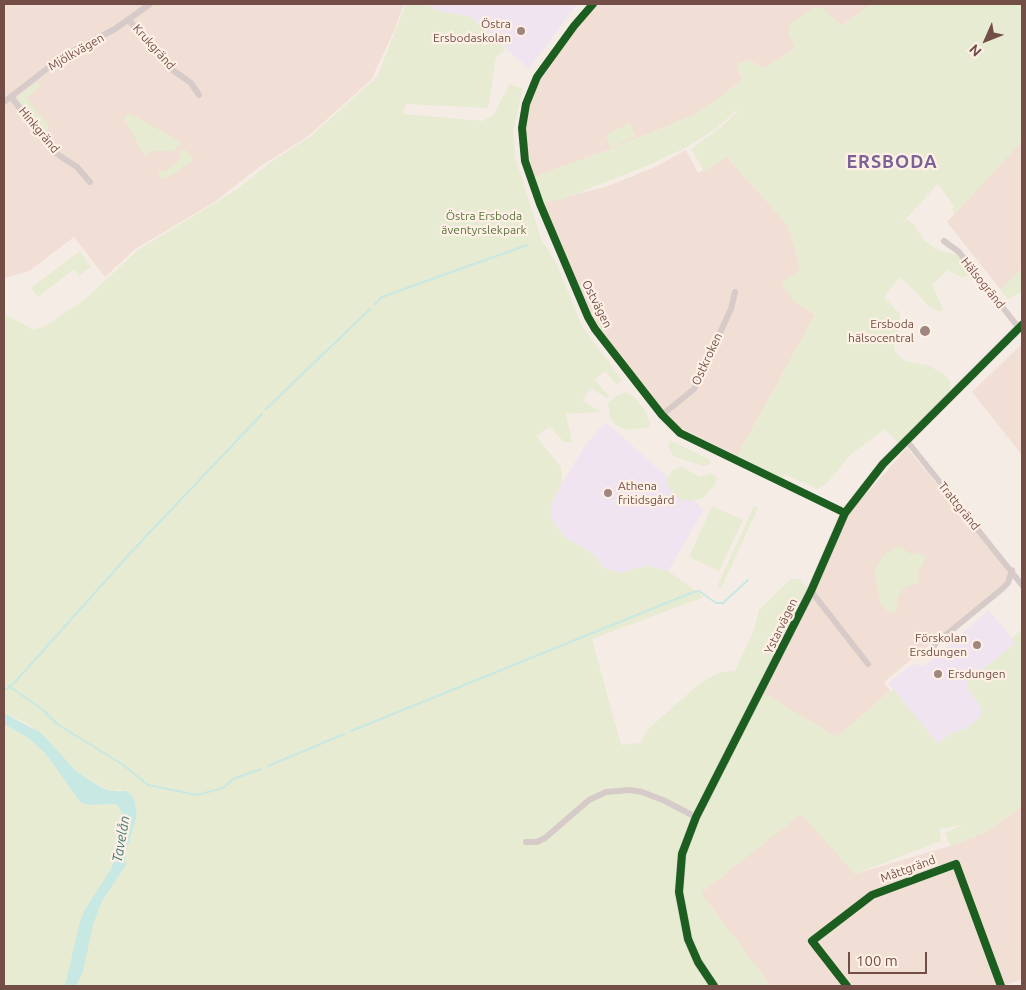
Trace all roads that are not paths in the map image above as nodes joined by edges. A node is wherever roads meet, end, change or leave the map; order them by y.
1 (150, 4) edge
2 (593, 4) edge
3 (129, 20) junction
4 (199, 95) dead end
5 (11, 97) junction
6 (4, 102) edge
7 (90, 182) dead end
8 (944, 241) dead end
9 (736, 292) dead end
10 (1021, 327) edge
11 (662, 415) junction
12 (907, 441) junction
13 (845, 513) junction
14 (1012, 570) junction
15 (1020, 582) edge
16 (811, 591) junction
17 (929, 654) dead end
18 (868, 664) dead end
19 (696, 816) junction
20 (526, 842) dead end
21 (714, 986) edge
22 (848, 986) edge
23 (1001, 986) edge

1 - 3 street, Mjölkvägen
2 - 11 street, Ostvägen
3 - 4 street, Krukgränd
3 - 5 street, Mjölkvägen
5 - 6 street, Mjölkvägen
5 - 7 street, Hinkgränd
8 - 10 street, Hälsogränd
9 - 11 street, Ostkroken
10 - 12 street, Ystarvägen
11 - 13 street, Ostvägen
12 - 13 street, Ystarvägen
12 - 14 street, Trattgränd
13 - 16 street, Ystarvägen
14 - 15 street, Trattgränd
14 - 17 street
16 - 18 street
16 - 19 street, Ystarvägen
19 - 20 street
19 - 21 street, Ystarvägen
22 - 23 street, Måttgränd

